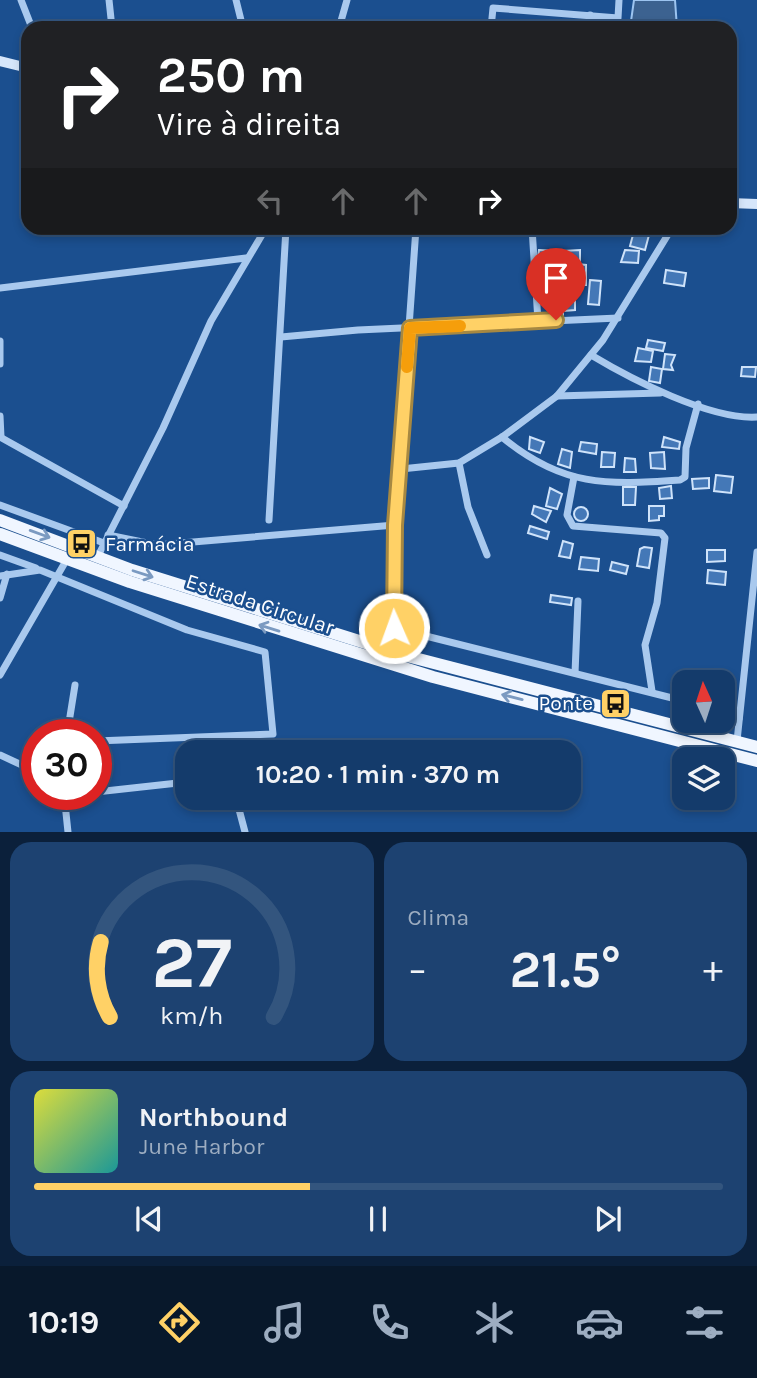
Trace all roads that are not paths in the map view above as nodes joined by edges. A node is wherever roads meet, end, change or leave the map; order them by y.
1 (21, 0) edge
2 (109, 0) edge
3 (236, 0) edge
4 (347, 0) edge
5 (619, 0) edge
6 (494, 4) edge
7 (590, 15) junction
8 (618, 18) junction
9 (29, 21) edge
10 (111, 21) edge
11 (241, 21) edge
12 (341, 21) edge
13 (590, 21) edge
14 (618, 21) edge
15 (0, 61) edge
16 (21, 66) edge
17 (737, 203) edge
18 (757, 204) edge
19 (261, 235) edge
20 (286, 235) edge
21 (416, 235) edge
22 (532, 235) edge
23 (668, 235) edge
24 (246, 258) junction
25 (0, 288) edge
26 (618, 318) junction
27 (538, 321) junction
28 (410, 328) junction
29 (281, 337) junction
30 (0, 341) edge
31 (591, 355) junction
32 (0, 364) edge
33 (664, 393) junction
34 (557, 396) junction
35 (698, 404) junction
36 (0, 416) edge
37 (757, 417) edge
38 (0, 437) edge
39 (502, 437) junction
40 (458, 464) junction
41 (401, 470) junction
42 (574, 477) junction
43 (0, 505) edge
44 (124, 506) junction
45 (0, 520) edge
46 (269, 520) dead end
47 (395, 525) junction
48 (0, 534) edge
49 (108, 535) junction
50 (104, 543) junction
51 (757, 552) edge
52 (0, 555) edge
53 (487, 555) dead end
54 (98, 556) junction
55 (67, 559) junction
56 (40, 570) junction
57 (4, 575) edge
58 (57, 577) junction
59 (0, 598) edge
60 (578, 601) dead end
61 (575, 673) junction
62 (0, 675) edge
63 (75, 685) dead end
64 (652, 691) junction
65 (672, 697) edge
66 (735, 718) edge
67 (69, 719) edge
68 (739, 719) junction
69 (227, 737) junction
70 (227, 740) edge
71 (112, 741) edge
72 (737, 741) junction
73 (757, 747) edge
74 (0, 755) edge
75 (757, 761) edge
76 (21, 765) edge
77 (175, 783) edge
78 (112, 790) edge
79 (66, 810) edge
80 (239, 810) edge
81 (68, 832) edge
82 (245, 832) edge

1 - 9 street
2 - 10 street
3 - 11 street
4 - 12 street
5 - 8 street
6 - 7 street
7 - 8 street
7 - 13 street
8 - 14 street
15 - 16 street
17 - 18 street
19 - 24 street
20 - 29 street
21 - 28 street
22 - 27 street
23 - 26 street
24 - 25 street
24 - 44 street
26 - 27 street
26 - 31 street
27 - 28 street
28 - 29 street
28 - 41 street
29 - 46 street
30 - 32 street
31 - 33 street
31 - 34 street
33 - 34 street
33 - 35 street
34 - 39 street
35 - 37 street
35 - 42 street
36 - 38 street
38 - 44 street
39 - 40 street
39 - 42 street
40 - 41 street
40 - 53 street
41 - 47 street
42 - 64 street
43 - 50 street
44 - 49 street
45 -> 54 main road, Estrada Circular
47 - 49 street
47 - 61 street
48 - 55 main road, Estrada Circular
49 - 50 street
50 - 54 street
51 - 68 street
52 - 56 street
54 -> 72 main road, Estrada Circular
55 - 58 street
75 -> 55 main road, Estrada Circular
56 - 57 street
56 - 58 street
57 - 59 street
58 - 62 street
58 - 69 street
60 - 61 street
61 - 64 street
63 - 67 street
64 - 65 street
66 - 68 street
68 - 72 street
69 - 70 street
69 - 71 street
72 - 73 main road, Estrada Circular
74 - 76 street
77 - 78 street
79 - 81 street
80 - 82 street

